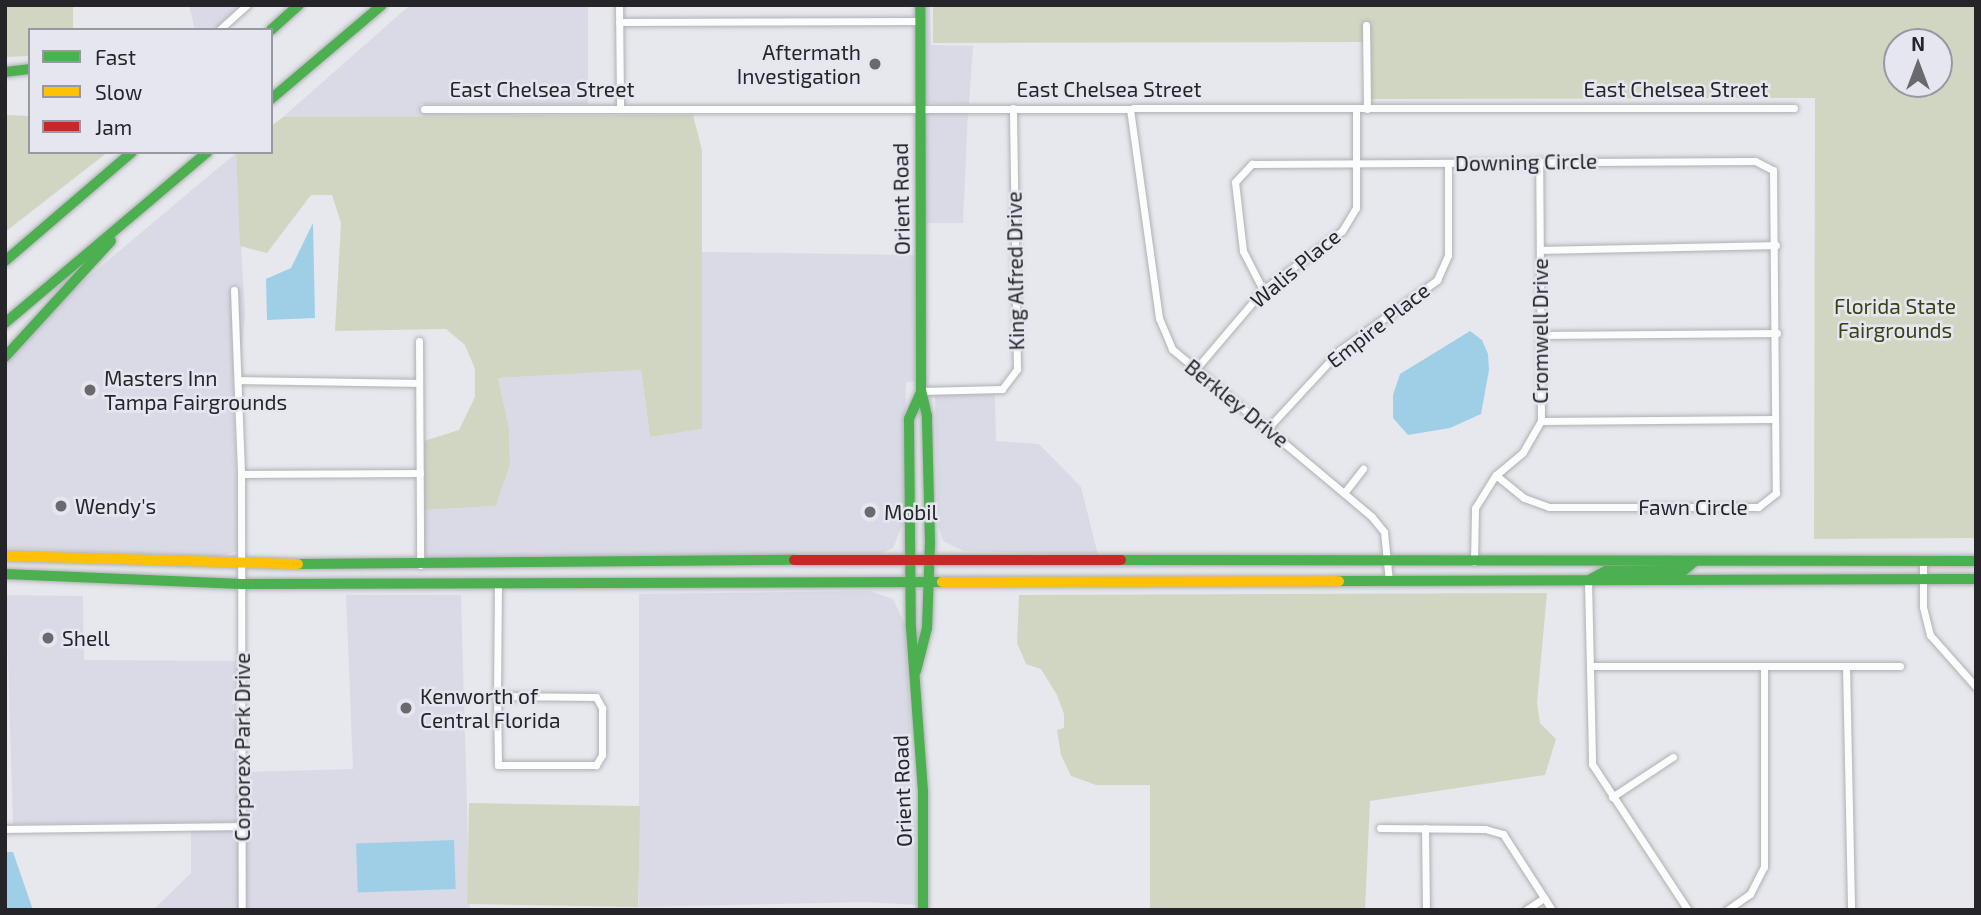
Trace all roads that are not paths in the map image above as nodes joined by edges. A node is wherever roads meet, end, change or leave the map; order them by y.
1 (247, 5) edge
2 (299, 5) edge
3 (382, 5) edge
4 (619, 5) edge
5 (920, 5) edge
6 (920, 21) junction
7 (619, 22) junction
8 (1366, 25) dead end
9 (221, 28) edge
10 (273, 28) edge
11 (28, 69) edge
12 (5, 72) edge
13 (273, 97) edge
14 (919, 108) junction
15 (1013, 108) junction
16 (1794, 108) dead end
17 (424, 109) dead end
18 (620, 109) junction
19 (1356, 109) junction
20 (1367, 109) junction
21 (1130, 110) junction
22 (130, 154) edge
23 (205, 154) edge
24 (1539, 161) junction
25 (1356, 163) junction
26 (1448, 163) junction
27 (148, 201) junction
28 (1776, 245) junction
29 (1540, 250) junction
30 (7, 258) edge
31 (234, 290) dead end
32 (1263, 290) junction
33 (5, 323) edge
34 (1777, 333) junction
35 (1542, 335) junction
36 (419, 341) dead end
37 (5, 357) edge
38 (1195, 370) junction
39 (238, 380) junction
40 (419, 383) junction
41 (921, 391) junction
42 (1774, 419) junction
43 (1541, 421) junction
44 (1268, 428) junction
45 (1363, 469) dead end
46 (420, 473) junction
47 (242, 474) junction
48 (1496, 475) junction
49 (1344, 493) junction
50 (5, 556) edge
51 (1923, 560) junction
52 (910, 561) junction
53 (929, 561) junction
54 (1695, 561) junction
55 (1976, 561) edge
56 (1389, 563) junction
57 (1474, 563) junction
58 (1567, 563) junction
59 (242, 565) junction
60 (423, 565) junction
61 (466, 565) junction
62 (5, 574) edge
63 (1919, 578) junction
64 (1976, 579) edge
65 (1588, 580) junction
66 (910, 581) junction
67 (928, 581) junction
68 (1389, 581) junction
69 (498, 583) junction
70 (242, 584) junction
71 (444, 584) junction
72 (1590, 666) junction
73 (1846, 666) junction
74 (1900, 666) dead end
75 (1764, 667) junction
76 (916, 671) junction
77 (1976, 687) edge
78 (497, 696) junction
79 (1673, 757) dead end
80 (1612, 797) junction
81 (243, 826) junction
82 (5, 828) edge
83 (1380, 828) dead end
84 (1424, 828) junction
85 (1544, 898) junction
86 (242, 910) edge
87 (923, 910) edge
88 (1426, 910) edge
89 (1526, 910) edge
90 (1552, 910) edge
91 (1688, 910) edge
92 (1727, 910) edge
93 (1851, 910) edge

1 - 9 street
2 - 10 main road
3 - 13 main road
4 - 7 street
5 - 6 main road, Orient Road
6 - 7 street
6 - 14 main road, Orient Road
7 - 18 street
8 - 20 street
11 - 12 main road
14 - 15 street, East Chelsea Street
14 - 18 street, East Chelsea Street
14 - 41 main road, Orient Road
15 - 21 street, East Chelsea Street
15 - 41 street, King Alfred Drive
16 - 20 street, East Chelsea Street
17 - 18 street, East Chelsea Street
19 - 20 street, East Chelsea Street
19 - 21 street, East Chelsea Street
19 - 25 street, Walis Place
21 - 38 street, Berkley Drive
22 - 30 main road
23 - 27 main road
24 - 26 street, Downing Circle
24 - 28 street, Downing Circle
24 - 29 street, Cromwell Drive
25 - 26 street, Downing Circle
25 - 32 street, Walis Place
25 - 32 street, Downing Circle
26 - 44 street, Empire Place
27 - 33 main road
27 - 37 main road
28 - 29 street
28 - 34 street, Downing Circle
29 - 35 street, Cromwell Drive
31 - 39 street, Corporex Park Drive
32 - 38 street, Walis Place
34 - 35 street
34 - 42 street, Fawn Circle
35 - 43 street, Cromwell Drive
36 - 40 street
38 - 44 street, Berkley Drive
39 - 40 street
39 - 47 street, Corporex Park Drive
40 - 46 street
41 - 52 main road, Orient Road
41 - 53 main road, Orient Road
42 - 43 street
42 - 48 street, Fawn Circle
43 - 48 street, Cromwell Drive
44 - 49 street, Berkley Drive
45 - 49 street
46 - 47 street
46 - 60 street
47 - 59 street, Corporex Park Drive
48 - 57 street, Cromwell Drive
49 - 56 street, Berkley Drive
50 - 59 main road
51 - 54 main road
51 - 55 main road
51 - 63 street
52 - 53 main road
52 - 61 main road
52 - 66 main road, Orient Road
53 - 56 main road
53 - 67 main road, Orient Road
54 - 58 main road
54 - 65 main road
56 - 57 main road
56 - 68 street, Berkley Drive
57 - 58 main road
58 - 65 main road
59 - 60 main road
59 - 70 street, Corporex Park Drive
60 - 61 main road
60 - 71 main road
61 - 71 main road
62 - 70 main road
63 - 64 main road
63 - 65 main road
63 - 77 street
65 - 68 main road
65 - 72 street
66 - 67 main road
66 - 69 main road
66 - 76 main road, Orient Road
67 - 68 main road
67 - 76 main road, Orient Road
69 - 71 main road
69 - 78 street
70 - 71 main road
70 - 81 street, Corporex Park Drive
72 - 75 street
72 - 80 street
73 - 74 street
73 - 75 street
73 - 93 street
75 - 92 street
76 - 87 main road, Orient Road
78 - 78 street
79 - 80 street
80 - 91 street
81 - 82 street
81 - 86 street, Corporex Park Drive
83 - 84 street
84 - 85 street
84 - 88 street
85 - 89 street
85 - 90 street

